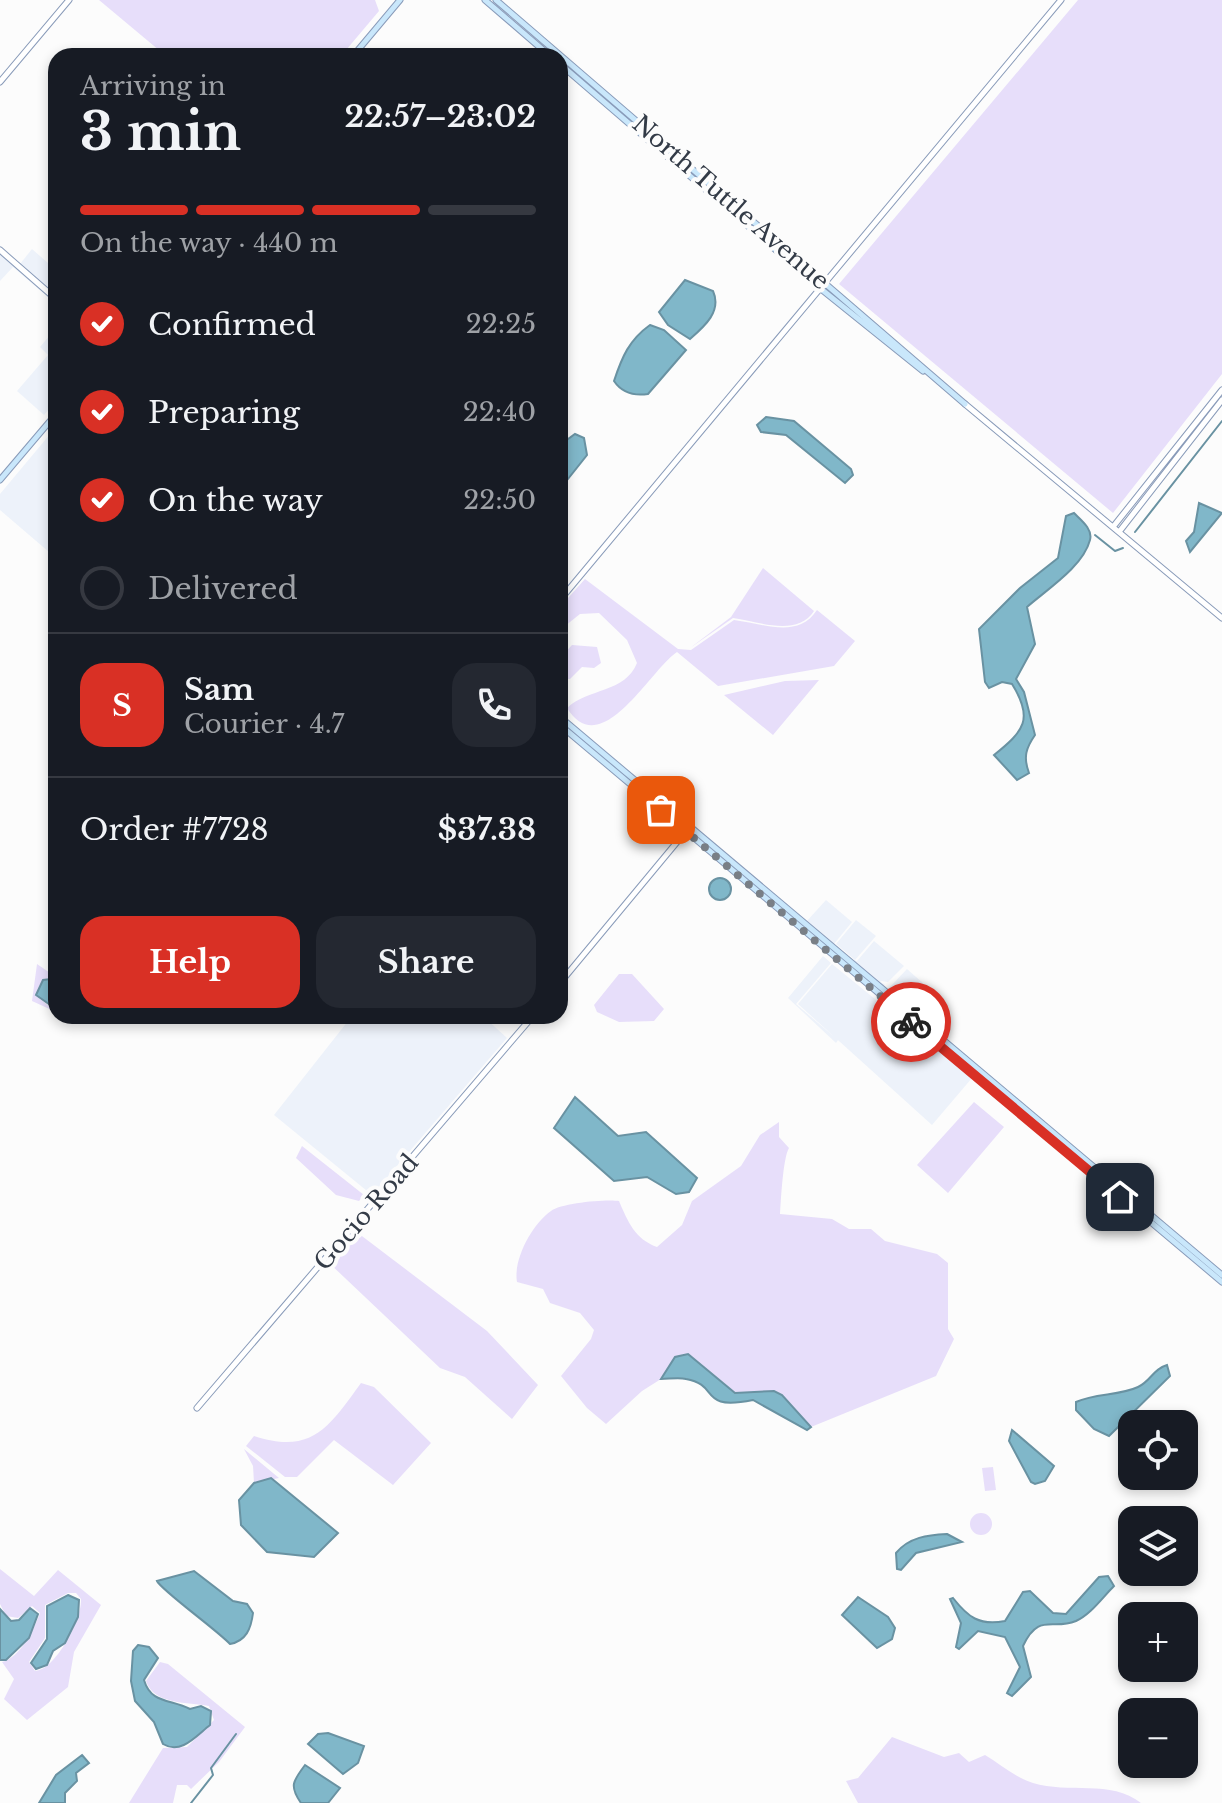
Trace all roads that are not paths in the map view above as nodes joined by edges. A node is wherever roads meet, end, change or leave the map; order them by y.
1 (69, 0) edge
2 (400, 0) edge
3 (485, 0) edge
4 (496, 0) edge
5 (1061, 0) edge
6 (360, 48) edge
7 (541, 48) edge
8 (552, 48) edge
9 (568, 62) edge
10 (568, 71) edge
11 (0, 82) edge
12 (0, 250) edge
13 (826, 284) junction
14 (821, 289) junction
15 (48, 292) edge
16 (1222, 390) edge
17 (1222, 400) edge
18 (965, 404) junction
19 (48, 423) edge
20 (0, 480) edge
21 (1113, 527) junction
22 (1119, 532) junction
23 (568, 590) edge
24 (1222, 618) edge
25 (568, 724) edge
26 (568, 732) edge
27 (687, 829) junction
28 (756, 886) junction
29 (568, 973) edge
30 (526, 1024) edge
31 (1222, 1275) edge
32 (1222, 1282) edge
33 (197, 1408) dead end

1 - 11 street
2 - 6 main road
3 - 7 main road
4 - 8 main road, North Tuttle Avenue
5 - 13 street
9 - 13 main road, North Tuttle Avenue
10 - 14 main road, North Tuttle Avenue
12 - 15 street
13 - 14 street
13 - 18 main road, North Tuttle Avenue
14 - 18 main road, North Tuttle Avenue
14 - 23 street
16 - 21 street
17 - 22 street
18 - 21 street, North Tuttle Avenue
19 - 20 main road
21 - 22 street, North Tuttle Avenue
22 - 24 street, North Tuttle Avenue
25 - 27 main road
26 - 27 main road
27 - 28 main road
27 - 28 main road
27 - 29 street
28 - 31 main road
28 - 32 main road
30 - 33 street, Gocio Road

